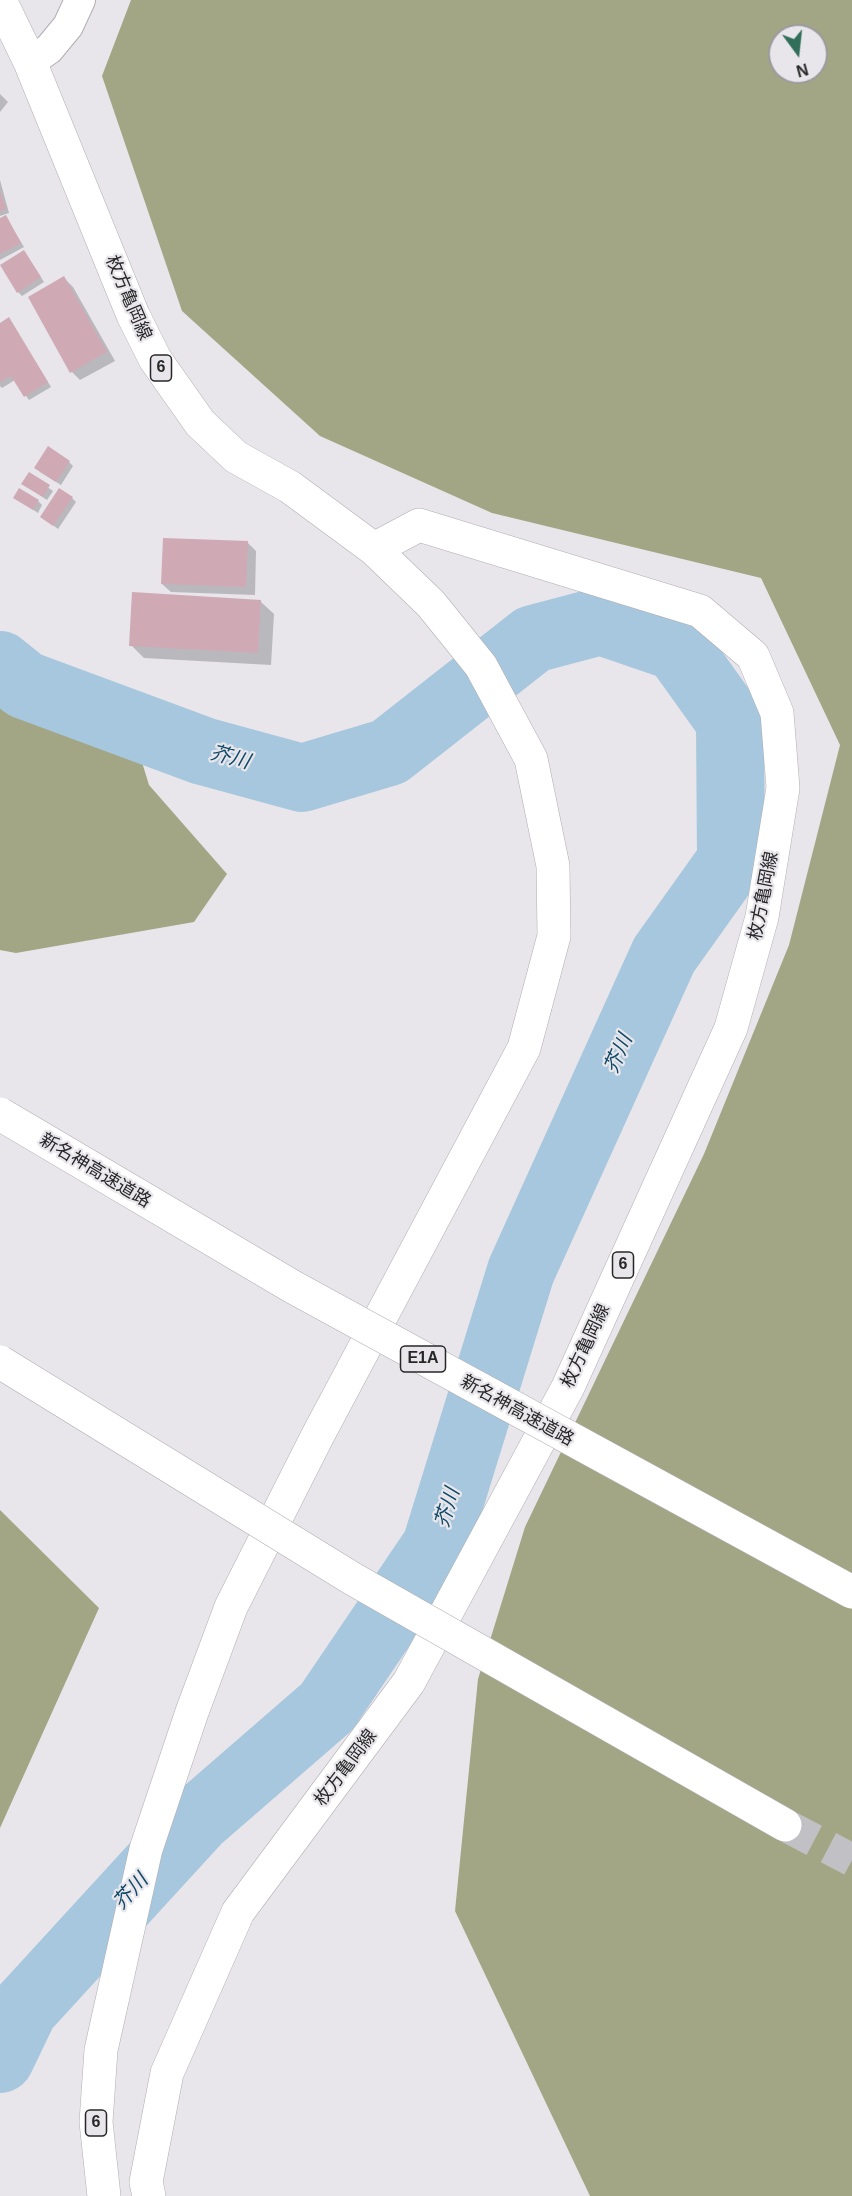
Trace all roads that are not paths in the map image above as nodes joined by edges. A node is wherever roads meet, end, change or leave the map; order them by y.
1 (0, 0) edge
2 (80, 0) edge
3 (24, 50) junction
4 (374, 549) junction
5 (0, 1114) edge
6 (0, 1362) edge
7 (852, 1592) edge
8 (785, 1825) tunnel mouth
9 (104, 2196) edge
10 (149, 2196) edge

1 - 3 main road, 枚方亀岡線 / 6
2 - 3 street
3 - 4 main road, 枚方亀岡線 / 6
4 - 9 main road, 枚方亀岡線 / 6
4 - 10 main road, 枚方亀岡線 / 6
5 - 7 main road, 新名神高速道路 / E1A, bridge
6 - 8 main road, bridge

